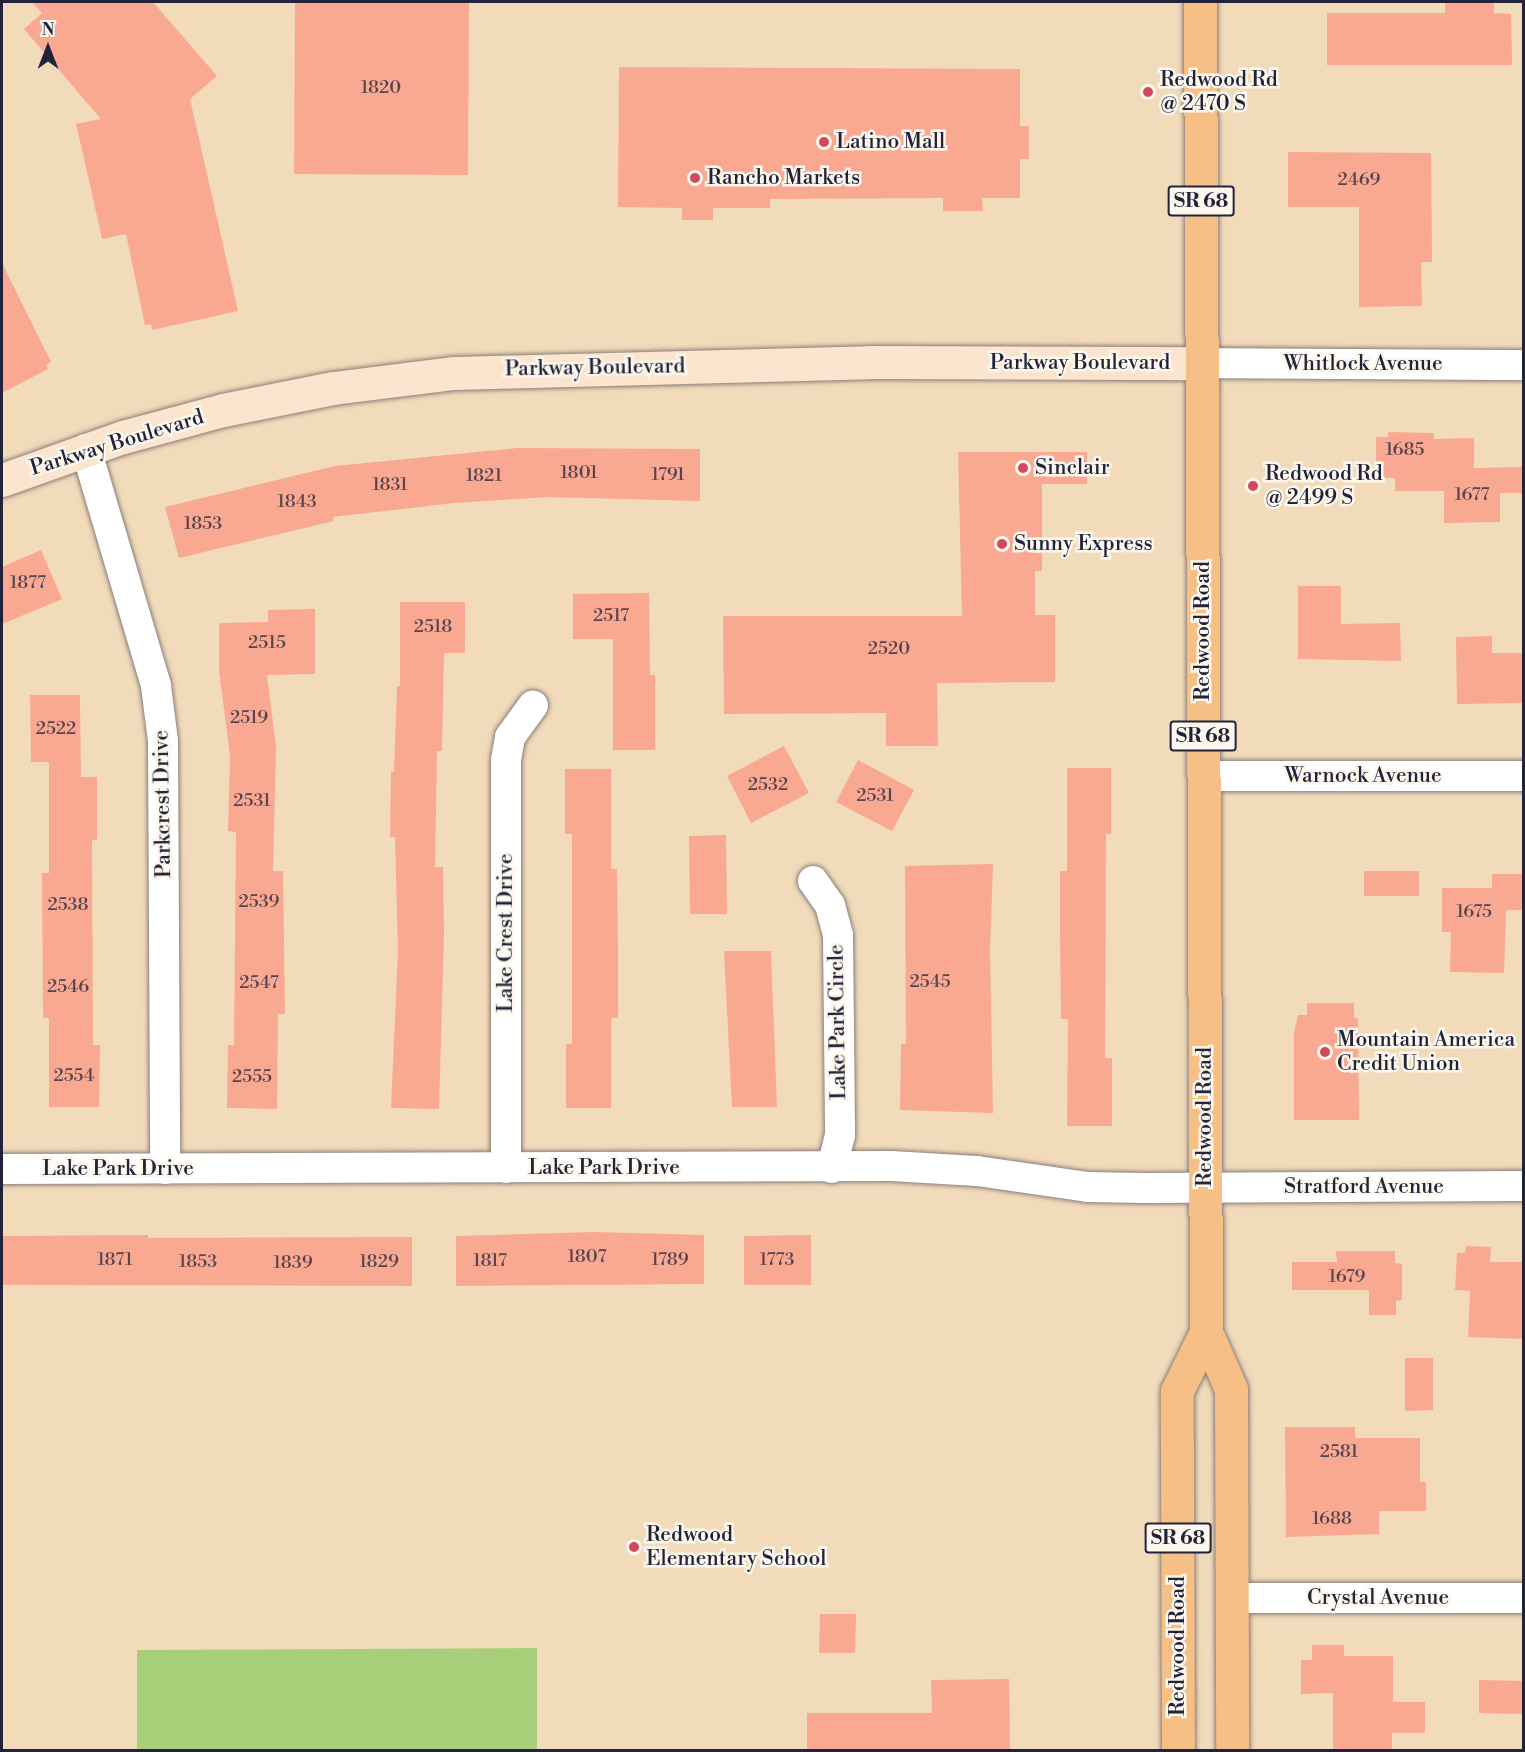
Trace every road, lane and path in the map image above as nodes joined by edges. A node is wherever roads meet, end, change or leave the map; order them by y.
1 (1200, 2) edge
2 (1202, 363) junction
3 (1524, 365) edge
4 (86, 449) junction
5 (2, 480) edge
6 (533, 705) dead end
7 (1203, 776) junction
8 (1524, 776) edge
9 (813, 881) dead end
10 (506, 1168) junction
11 (832, 1168) junction
12 (2, 1169) edge
13 (165, 1169) junction
14 (1524, 1186) edge
15 (1205, 1187) junction
16 (1206, 1332) junction
17 (1232, 1598) junction
18 (1524, 1598) edge
19 (1178, 1750) edge
20 (1232, 1750) edge

1 - 2 main road, Redwood Road / SR 68
2 - 3 street, Whitlock Avenue
2 - 4 street, Parkway Boulevard
2 - 7 main road, Redwood Road / SR 68
4 - 5 street, Parkway Boulevard
4 - 13 street, Parkcrest Drive
6 - 10 street, Lake Crest Drive
7 - 8 street, Warnock Avenue
7 - 15 main road, Redwood Road / SR 68
9 - 11 street, Lake Park Circle
10 - 11 street, Lake Park Drive
10 - 13 street, Lake Park Drive
11 - 15 street, Lake Park Drive
12 - 13 street, Lake Park Drive
14 - 15 street, Stratford Avenue
15 - 16 main road, Redwood Road / SR 68
16 - 17 main road, Redwood Road / SR 68
16 - 19 main road, Redwood Road / SR 68
17 - 18 street, Crystal Avenue
17 - 20 main road, Redwood Road / SR 68

